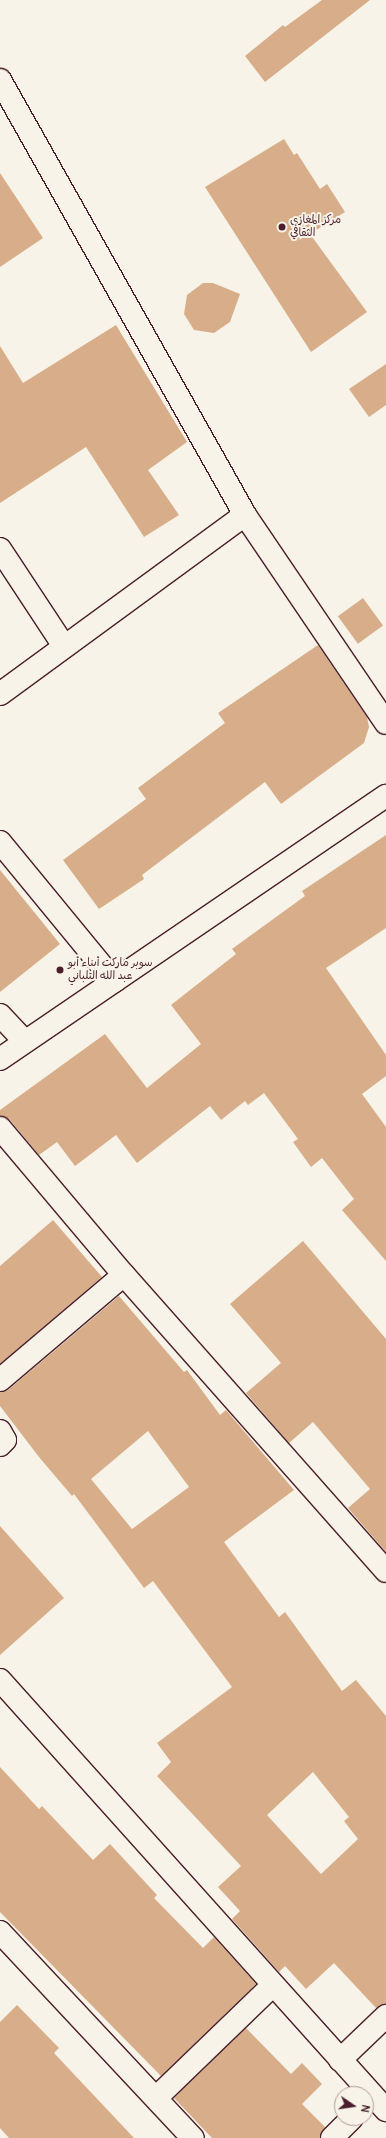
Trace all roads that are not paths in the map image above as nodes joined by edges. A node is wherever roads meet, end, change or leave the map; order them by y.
1 (1, 83) edge
2 (245, 515) junction
3 (0, 549) edge
4 (64, 646) junction
5 (0, 694) edge
6 (386, 722) edge
7 (386, 796) edge
8 (0, 842) edge
9 (114, 981) junction
10 (0, 1015) edge
11 (23, 1040) junction
12 (0, 1059) edge
13 (0, 1128) edge
14 (124, 1275) junction
15 (0, 1380) edge
16 (0, 1431) edge
17 (0, 1445) edge
18 (386, 1571) edge
19 (0, 1680) edge
20 (0, 1932) edge
21 (272, 1986) junction
22 (386, 2016) edge
23 (340, 2060) junction
24 (156, 2098) junction
25 (375, 2103) edge
26 (344, 2126) edge
27 (193, 2138) edge
28 (332, 2138) edge

1 - 2 street
2 - 4 street
2 - 6 street
3 - 4 street
4 - 5 street
7 - 9 street
8 - 9 street
9 - 11 street
10 - 11 street
11 - 12 street
13 - 14 street
14 - 15 street
14 - 18 street
16 - 17 street
19 - 21 street
20 - 24 street
21 - 23 street
21 - 24 street
22 - 23 street
23 - 25 street
24 - 27 street
26 - 28 street

